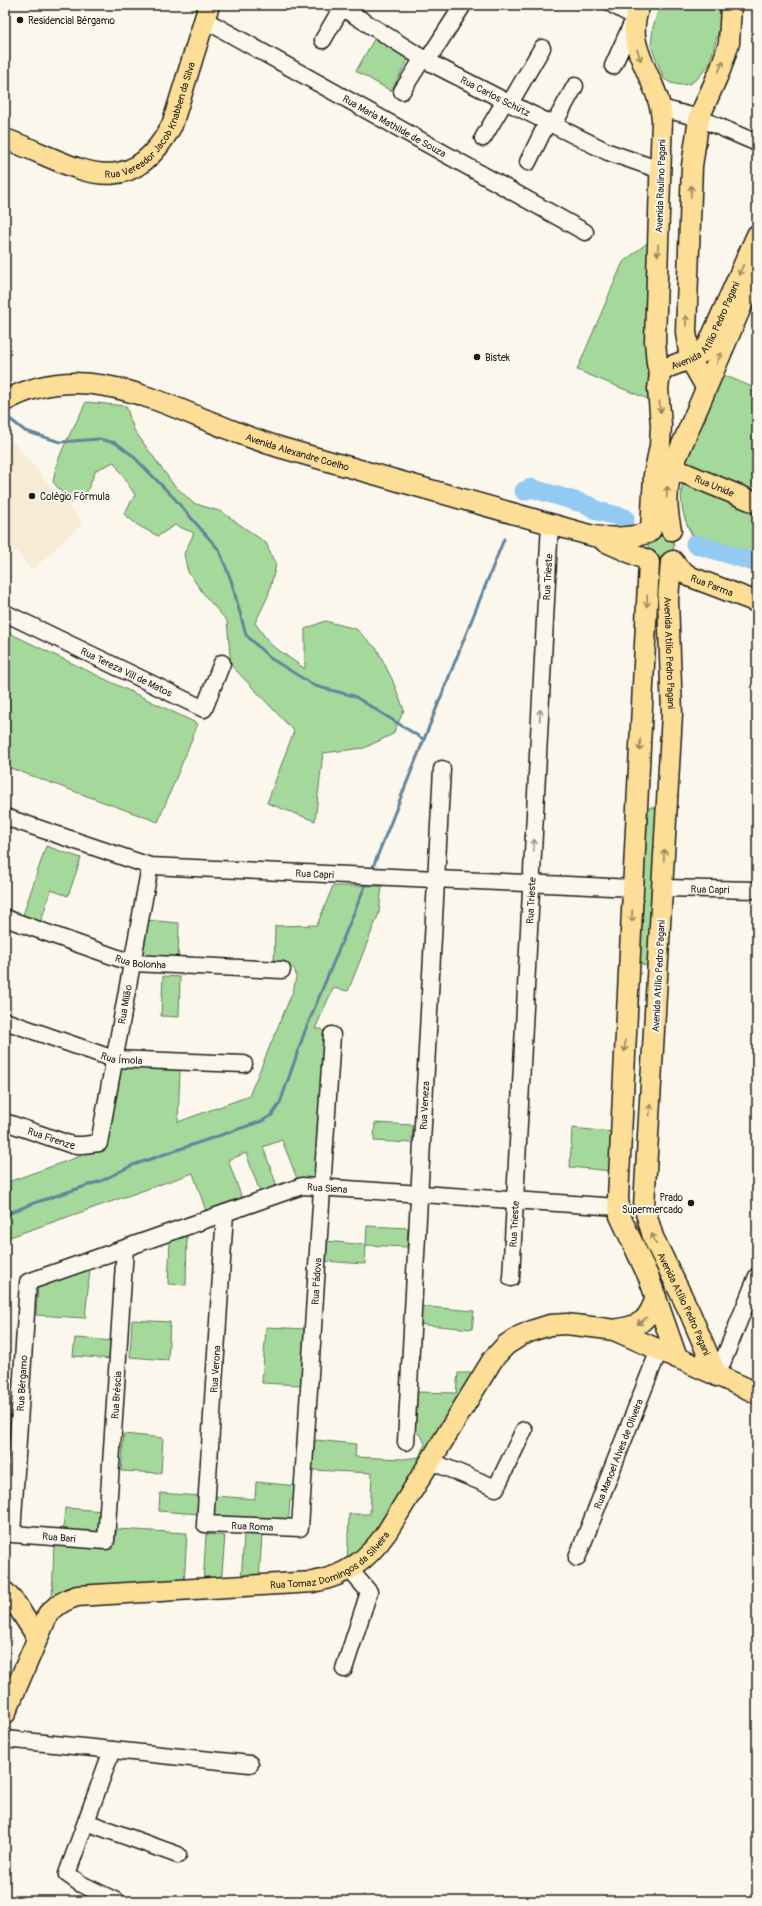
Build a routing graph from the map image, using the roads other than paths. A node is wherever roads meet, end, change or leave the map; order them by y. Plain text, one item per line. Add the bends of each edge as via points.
1 (463, 5) edge
2 (613, 5) edge
3 (731, 5) edge
4 (344, 7) edge
5 (637, 11) edge
6 (207, 12) edge
7 (323, 40) dead end
8 (542, 48) dead end
9 (425, 60) junction
10 (613, 66) dead end
11 (575, 86) dead end
12 (402, 91) dead end
13 (507, 102) junction
14 (661, 108) junction
15 (699, 118) junction
16 (551, 122) junction
17 (483, 138) dead end
18 (5, 139) edge
19 (757, 143) edge
20 (528, 162) dead end
21 (660, 170) junction
22 (585, 232) dead end
23 (757, 235) edge
24 (757, 270) edge
25 (690, 359) junction
26 (660, 374) junction
27 (706, 387) junction
28 (5, 401) edge
29 (672, 468) junction
30 (757, 503) edge
31 (550, 524) junction
32 (671, 530) junction
33 (649, 531) junction
34 (594, 536) junction
35 (648, 561) junction
36 (672, 561) junction
37 (757, 602) edge
38 (5, 613) edge
39 (222, 663) dead end
40 (642, 708) junction
41 (672, 714) junction
42 (442, 769) dead end
43 (637, 806) junction
44 (666, 811) junction
45 (5, 817) edge
46 (150, 866) junction
47 (436, 879) junction
48 (532, 884) junction
49 (633, 888) junction
50 (663, 888) junction
51 (757, 890) edge
52 (5, 918) edge
53 (132, 963) junction
54 (629, 967) junction
55 (282, 970) dead end
56 (659, 971) junction
57 (5, 1021) edge
58 (332, 1035) dead end
59 (114, 1059) junction
60 (244, 1064) dead end
61 (622, 1104) junction
62 (5, 1122) edge
63 (99, 1143) joint
64 (646, 1166) junction
65 (322, 1187) junction
66 (419, 1194) junction
67 (515, 1200) junction
68 (618, 1207) junction
69 (225, 1213) junction
70 (125, 1248) junction
71 (757, 1276) edge
72 (511, 1278) dead end
73 (28, 1282) joint
74 (656, 1296) junction
75 (614, 1330) junction
76 (668, 1354) junction
77 (717, 1376) junction
78 (757, 1393) edge
79 (524, 1430) dead end
80 (406, 1442) dead end
81 (430, 1461) junction
82 (205, 1524) joint
83 (300, 1528) joint
84 (12, 1534) joint
85 (106, 1541) joint
86 (577, 1558) dead end
87 (350, 1570) junction
88 (11, 1598) edge
89 (48, 1614) junction
90 (37, 1637) junction
91 (344, 1669) dead end
92 (5, 1714) edge
93 (5, 1739) edge
94 (112, 1750) junction
95 (250, 1764) dead end
96 (86, 1822) junction
97 (178, 1855) dead end
98 (116, 1901) edge

1 - 9 street
2 - 5 street
15 -> 3 main road via 725,56 731,30
4 - 7 street
4 - 9 street, Rua Carlos Schütz
5 - 10 street
5 -> 14 main road, Avenida Raulino Pagani via 634,34 638,55 655,89
6 - 18 main road, Rua Vereador Jacob Knabben da Silva via 172,125 164,141 143,164 113,174 98,173 69,166
6 - 22 street, Rua Maria Mathilde de Souza
8 - 13 street
9 - 12 street
9 - 13 street, Rua Carlos Schütz
11 - 16 street
13 - 16 street, Rua Carlos Schütz
13 - 17 street
14 - 15 street
14 - 21 main road, Avenida Raulino Pagani
15 - 19 street
25 -> 15 main road via 685,314 692,166
16 - 20 street
16 - 21 street, Rua Carlos Schütz via 608,152
21 -> 26 main road, Avenida Raulino Pagani via 655,341
23 -> 25 main road, Avenida Atílio Pedro Pagani via 708,345
27 -> 24 main road, Avenida Atílio Pedro Pagani
25 - 26 main road, Avenida Atílio Pedro Pagani via 666,368
25 - 27 main road
26 -> 33 main road, Avenida Atílio Pedro Pagani via 660,446 654,475
27 - 29 main road, Avenida Atílio Pedro Pagani
28 - 31 main road, Avenida Alexandre Coelho via 33,389 58,384 81,382 112,387 153,398 235,432 282,448
29 - 30 main road, Rua Unide
32 -> 29 main road, Avenida Atílio Pedro Pagani via 666,495
31 - 34 main road, Avenida Alexandre Coelho
48 -> 31 street, Rua Trieste
32 - 33 main road via 661,527
32 - 36 main road via 680,547
33 - 34 main road, Avenida Alexandre Coelho via 630,538
33 - 35 main road via 642,543
34 - 35 main road, Avenida Alexandre Coelho
35 - 36 main road via 660,565
35 -> 40 main road, Avenida Atílio Pedro Pagani
36 - 37 main road, Rua Parma via 691,577
36 - 41 main road, Avenida Atílio Pedro Pagani via 668,599
38 - 39 street, Rua Tereza Vill de Matos via 204,709
40 - 41 main road via 648,715 656,718
40 -> 43 main road, Avenida Atílio Pedro Pagani
41 - 44 main road, Avenida Atílio Pedro Pagani
42 - 47 street, Rua Veneza
43 - 44 main road via 650,801 657,802
43 - 49 main road, Avenida Atílio Pedro Pagani
50 -> 44 main road, Avenida Atílio Pedro Pagani
45 - 46 street, Rua Capri
46 - 47 street, Rua Capri
46 - 53 street, Rua Milão
47 - 48 street, Rua Capri
47 - 66 street, Rua Veneza
48 - 49 street, Rua Capri
48 - 67 street, Rua Trieste
49 -> 54 main road, Avenida Atílio Pedro Pagani
50 - 51 street, Rua Capri
50 - 56 main road, Avenida Atílio Pedro Pagani
52 - 53 street, Rua Bolonha
53 - 55 street, Rua Bolonha
53 - 59 street, Rua Milão
54 - 56 main road via 636,975 642,977 652,977
54 -> 61 main road, Avenida Atílio Pedro Pagani
64 -> 56 main road, Avenida Atílio Pedro Pagani
57 - 59 street, Rua Ímola
58 - 65 street, Rua Pádova
59 - 60 street, Rua Ímola
59 - 63 street, Rua Milão
61 - 64 main road via 625,1112 626,1162 636,1167
61 - 68 main road, Avenida Atílio Pedro Pagani
62 - 63 street, Rua Firenze via 72,1145
77 -> 64 main road, Avenida Atílio Pedro Pagani via 649,1227 644,1206
65 - 66 street, Rua Siena
65 - 69 street, Rua Siena via 302,1186
65 - 83 street, Rua Pádova
66 - 67 street, Rua Siena
66 - 80 street, Rua Veneza
67 - 68 street, Rua Siena
67 - 72 street, Rua Trieste
68 - 74 main road, Avenida Atílio Pedro Pagani via 622,1222
69 - 70 street, Rua Siena
69 - 82 street, Rua Verona
70 - 73 street, Rua Siena
70 - 85 street, Rua Bréscia
71 - 77 street
73 - 84 street, Rua Bérgamo
74 -> 75 main road, Rua Tomaz Domingos da Silveira via 649,1315 640,1324
74 - 76 main road, Avenida Atílio Pedro Pagani
75 - 76 main road, Rua Tomaz Domingos da Silveira
75 - 81 main road, Rua Tomaz Domingos da Silveira via 566,1324 550,1325 520,1336 506,1345 493,1359
76 - 77 main road, Rua Tomaz Domingos da Silveira
76 - 86 street, Rua Manoel Alves de Oliveira
77 - 78 main road, Rua Tomaz Domingos da Silveira
79 - 81 street via 496,1488
81 - 87 main road, Rua Tomaz Domingos da Silveira via 377,1546
82 - 83 street, Rua Roma
84 - 85 street, Rua Bari
87 - 89 main road, Rua Tomaz Domingos da Silveira via 328,1580 307,1583 77,1596 65,1600
87 - 91 street via 369,1592
88 - 89 main road
88 - 90 main road
89 - 90 main road, Rua Tomaz Domingos da Silveira
90 - 92 main road, Rua Tomaz Domingos da Silveira
93 - 94 street
94 - 95 street
94 - 96 street
96 - 97 street
96 - 98 street via 66,1874

